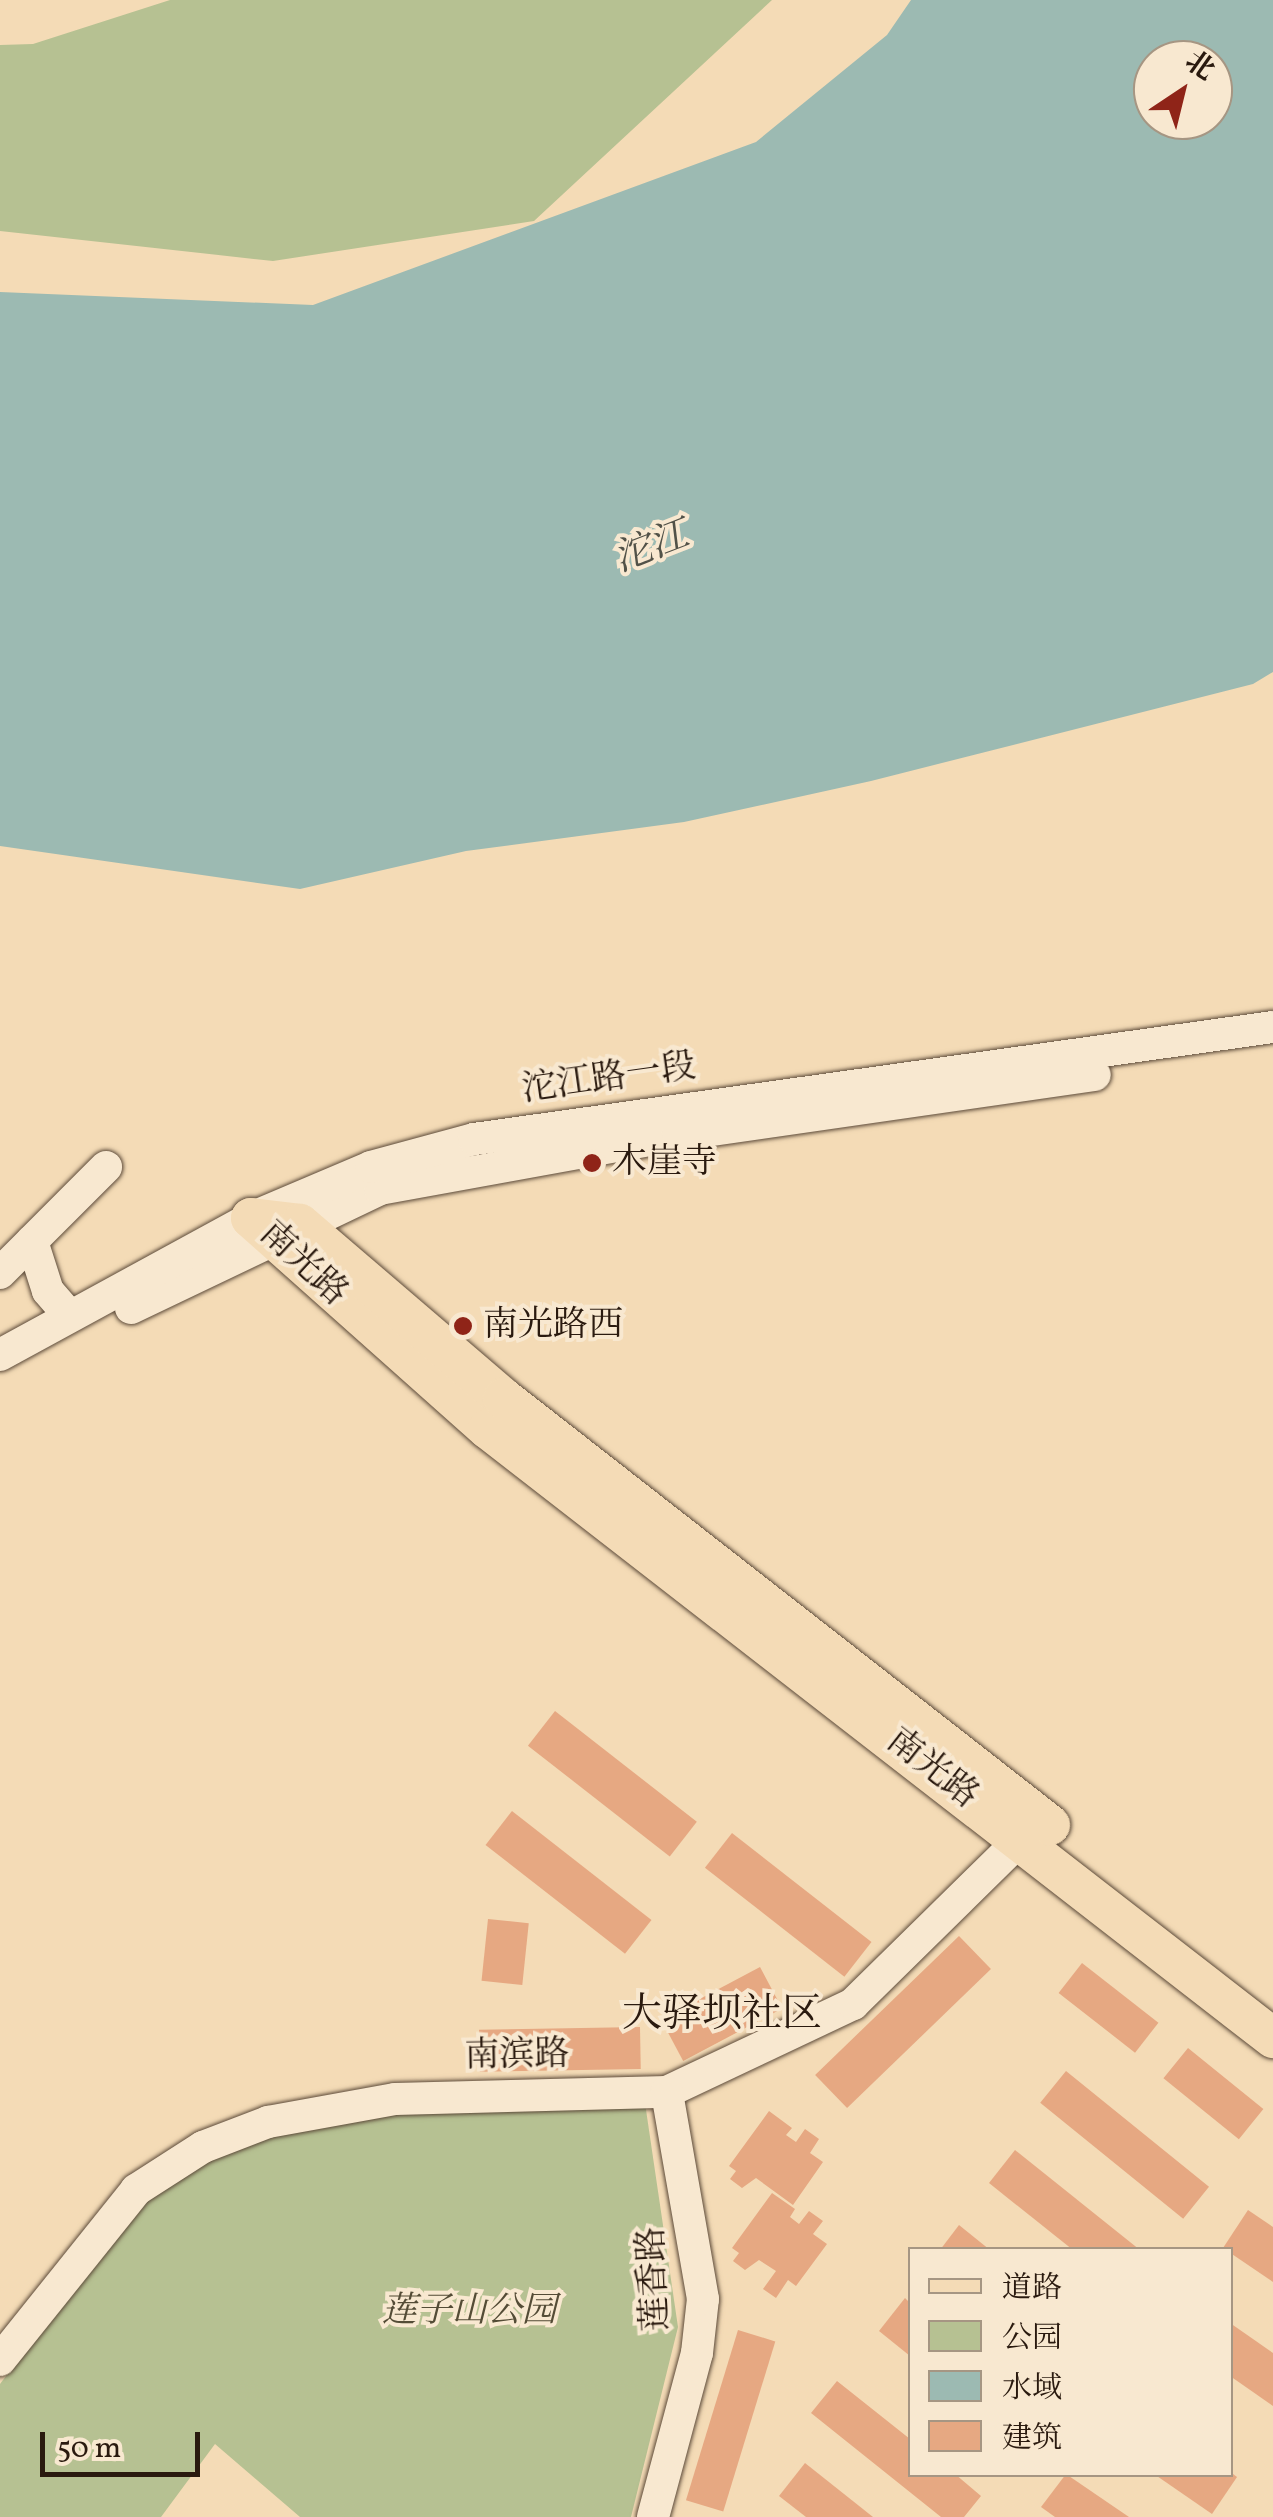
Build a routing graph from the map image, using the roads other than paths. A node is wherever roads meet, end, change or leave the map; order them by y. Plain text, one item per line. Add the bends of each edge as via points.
1 (1273, 1027) edge
2 (1273, 1050) edge
3 (106, 1167) dead end
4 (273, 1226) junction
5 (32, 1241) junction
6 (0, 1273) edge
7 (70, 1316) junction
8 (0, 1355) edge
9 (0, 1380) edge
10 (1032, 1828) junction
11 (1273, 2002) edge
12 (1273, 2038) edge
13 (667, 2092) junction
14 (0, 2360) edge
15 (653, 2517) edge

1 - 4 street, 沱江路一段 via 474,1139 371,1167
2 - 4 street, 沱江路一段 via 479,1167 380,1189
3 - 5 street
4 - 7 street, 沱江路一段
4 - 9 street, 沱江路一段
4 - 10 main road, 南光路 via 502,1398
5 - 6 street
5 - 7 street via 48,1291
7 - 8 street, 沱江路一段
10 - 11 main road, 南光路
10 - 12 main road, 南光路
10 - 13 street, 南滨路 via 853,2004
13 - 14 street, 南滨路 via 395,2099 268,2122 203,2147 136,2190
13 - 15 street, 莲香路 via 703,2299 697,2354

